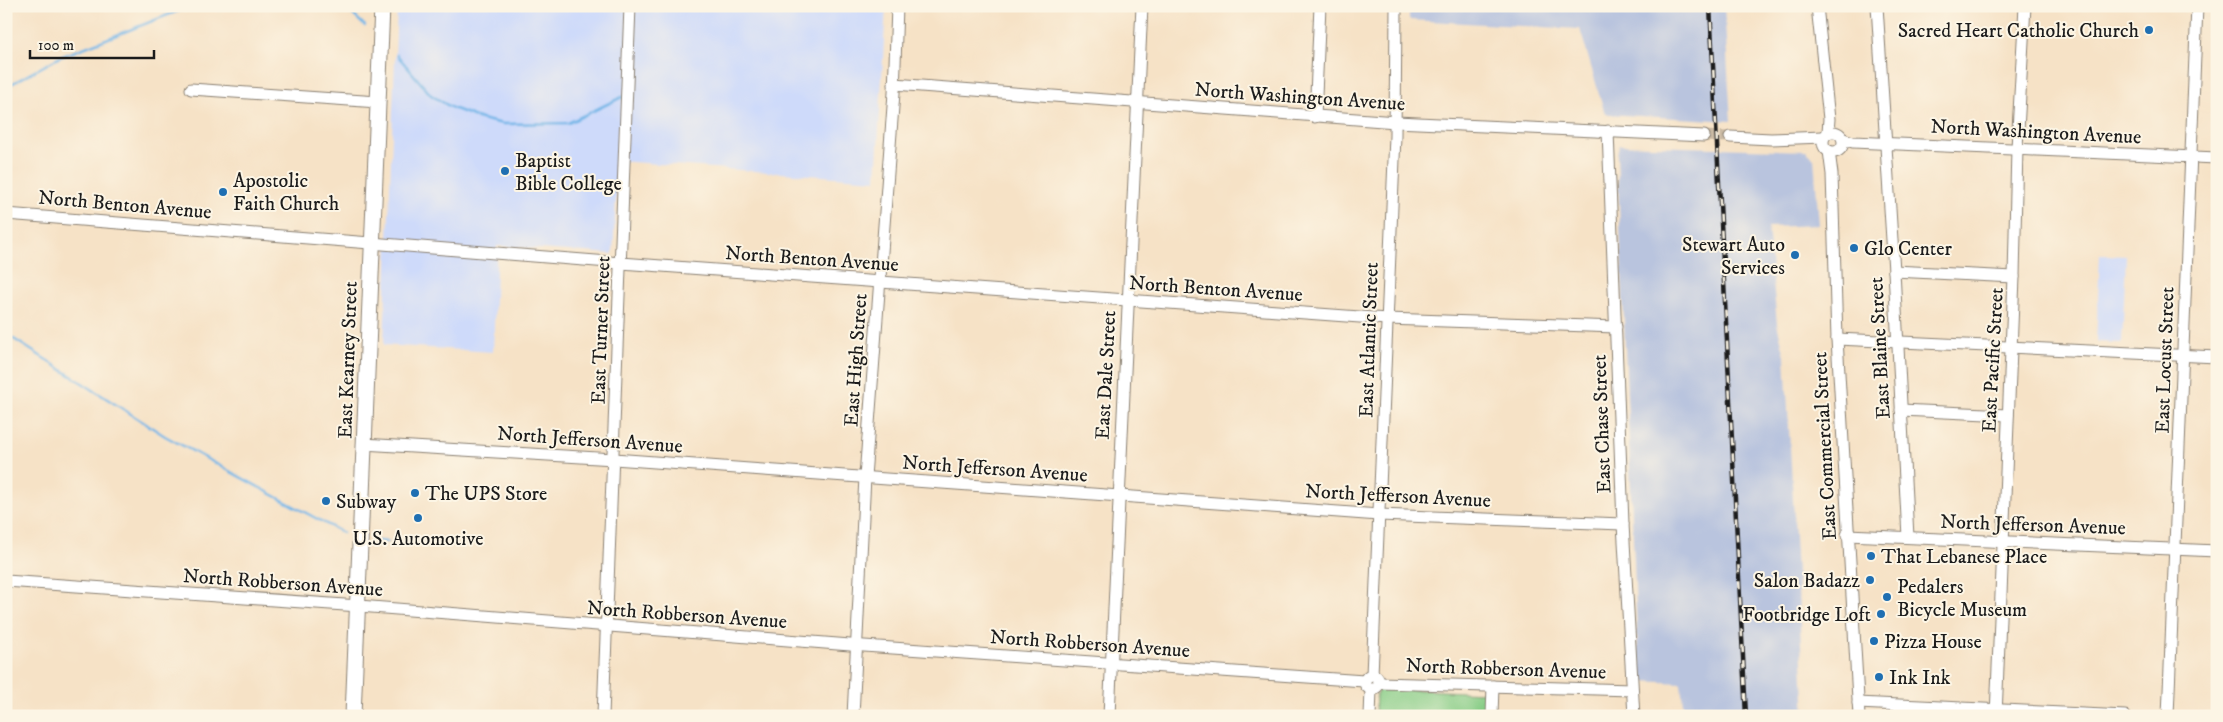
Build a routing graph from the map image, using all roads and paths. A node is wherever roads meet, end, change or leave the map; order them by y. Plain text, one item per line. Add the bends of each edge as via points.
1 (382, 6) edge
2 (630, 6) edge
3 (897, 6) edge
4 (1142, 6) edge
5 (1320, 6) edge
6 (1396, 6) edge
7 (1817, 6) edge
8 (1877, 6) edge
9 (2025, 6) edge
10 (2197, 6) edge
11 (894, 84) junction
12 (191, 89) dead end
13 (378, 102) junction
14 (1137, 104) junction
15 (1315, 116) junction
16 (1396, 122) junction
17 (1608, 131) junction
18 (1704, 136) tunnel mouth
19 (1730, 137) tunnel mouth
20 (1833, 142) junction
21 (1885, 142) junction
22 (2018, 148) junction
23 (2190, 157) junction
24 (2217, 158) edge
25 (6, 214) edge
26 (371, 243) junction
27 (621, 263) junction
28 (1894, 271) junction
29 (2014, 277) junction
30 (879, 282) junction
31 (1127, 300) junction
32 (1387, 319) junction
33 (1616, 327) junction
34 (1837, 339) junction
35 (1896, 341) junction
36 (2011, 347) junction
37 (2183, 355) junction
38 (2217, 357) edge
39 (1901, 410) junction
40 (2008, 415) junction
41 (363, 444) junction
42 (614, 459) junction
43 (865, 477) junction
44 (1118, 495) junction
45 (1379, 515) junction
46 (1623, 524) junction
47 (1847, 535) junction
48 (1908, 537) junction
49 (2004, 542) junction
50 (2175, 549) junction
51 (2217, 551) edge
52 (6, 581) edge
53 (358, 606) junction
54 (607, 627) junction
55 (856, 646) junction
56 (1111, 664) junction
57 (1371, 682) junction
58 (1493, 686) junction
59 (1632, 690) junction
60 (1858, 703) junction
61 (1996, 712) edge
62 (2102, 715) edge
63 (353, 716) edge
64 (603, 716) edge
65 (853, 716) edge
66 (1109, 716) edge
67 (1370, 716) edge
68 (1492, 716) edge
69 (1634, 716) edge
70 (1858, 716) edge
71 (2125, 716) edge
72 (2168, 716) edge

1 - 13 main road, East Kearney Street
2 - 27 street, East Turner Street
3 - 11 street, East High Street
4 - 14 street, East Dale Street
5 - 15 street
6 - 16 street, East Atlantic Street
7 - 20 street, East Commercial Street
8 - 21 street, East Blaine Street
9 - 22 street, East Pacific Street
10 - 23 street, East Locust Street
11 - 14 street, North Washington Avenue
11 - 30 street, East High Street
12 - 13 street
13 - 26 main road, East Kearney Street
14 - 15 street, North Washington Avenue
14 - 31 street, East Dale Street
15 - 16 street, North Washington Avenue
16 - 17 street, North Washington Avenue
16 - 32 street, East Atlantic Street
17 - 18 street, North Washington Avenue
17 - 33 street, East Chase Street
19 - 20 street, North Washington Avenue
20 - 21 street, North Washington Avenue
20 - 34 street, East Commercial Street
21 - 22 street, North Washington Avenue
21 - 28 street, East Blaine Street
22 - 23 street, North Washington Avenue
22 - 29 street, East Pacific Street
23 - 24 street, North Washington Avenue
23 - 37 street, East Locust Street
25 - 26 street, North Benton Avenue
26 - 27 street, North Benton Avenue
26 - 41 main road, East Kearney Street
27 - 30 street, North Benton Avenue
27 - 42 street, East Turner Street
28 - 29 street
28 - 35 street, East Blaine Street
29 - 36 street, East Pacific Street
30 - 31 street, North Benton Avenue
30 - 43 street, East High Street
31 - 32 street, North Benton Avenue
31 - 44 street, East Dale Street
32 - 33 street, North Benton Avenue
32 - 45 street, East Atlantic Street
33 - 46 street, East Chase Street
34 - 35 street
34 - 47 street, East Commercial Street
35 - 36 street
35 - 39 street, East Blaine Street
36 - 37 street
36 - 40 street, East Pacific Street
37 - 38 street
37 - 50 street, East Locust Street
39 - 40 street
39 - 48 street, East Blaine Street
40 - 49 street, East Pacific Street
41 - 42 street, North Jefferson Avenue
41 - 53 main road, East Kearney Street
42 - 43 street, North Jefferson Avenue
42 - 54 street, East Turner Street
43 - 44 street, North Jefferson Avenue
43 - 55 street, East High Street
44 - 45 street, North Jefferson Avenue
44 - 56 street, East Dale Street
45 - 46 street, North Jefferson Avenue
45 - 57 street, East Atlantic Street
46 - 59 street, East Chase Street
47 - 48 street, North Jefferson Avenue
47 - 60 street, East Commercial Street
48 - 49 street, North Jefferson Avenue
49 - 50 street, North Jefferson Avenue
49 - 61 street, East Pacific Street
50 - 51 street, North Jefferson Avenue
50 - 72 street, East Locust Street
52 - 53 street, North Robberson Avenue
53 - 54 street, North Robberson Avenue
53 - 63 main road, East Kearney Street
54 - 55 street, North Robberson Avenue
54 - 64 street, East Turner Street
55 - 56 street, North Robberson Avenue
55 - 65 street, East High Street
56 - 57 street, North Robberson Avenue
56 - 66 street, East Dale Street
57 - 58 street, North Robberson Avenue
57 - 67 street, East Atlantic Street
58 - 59 street, North Robberson Avenue
58 - 68 street
59 - 69 street, East Chase Street
60 - 61 street
60 - 70 street, East Commercial Street
61 - 62 street
62 - 71 street

